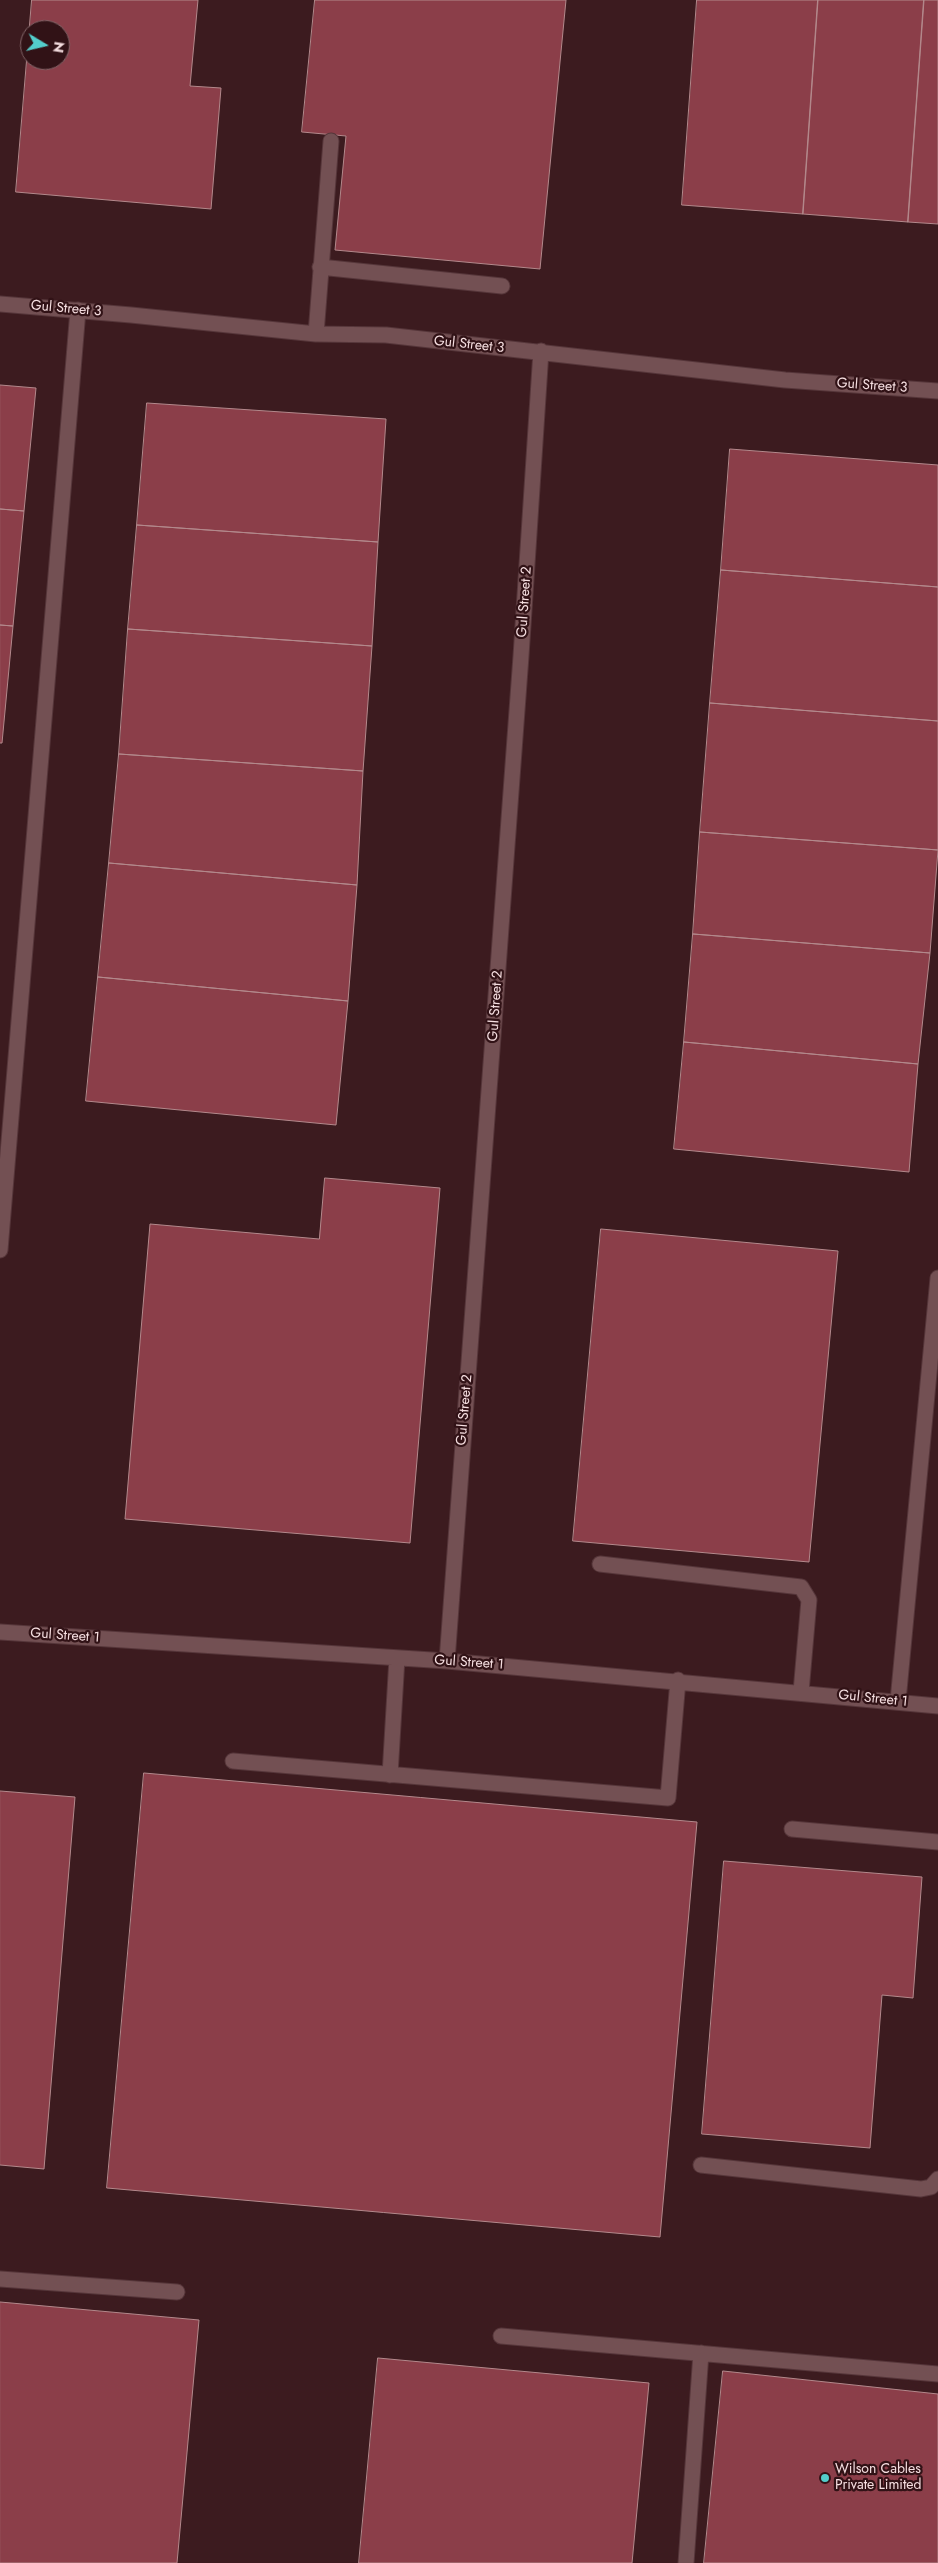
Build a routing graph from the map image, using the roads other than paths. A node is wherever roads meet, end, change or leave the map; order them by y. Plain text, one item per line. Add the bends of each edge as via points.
1 (331, 141) dead end
2 (320, 268) junction
3 (502, 286) dead end
4 (0, 304) edge
5 (78, 310) junction
6 (316, 334) junction
7 (541, 351) junction
8 (938, 391) edge
9 (0, 1250) edge
10 (938, 1278) edge
11 (600, 1564) dead end
12 (0, 1632) edge
13 (397, 1658) junction
14 (447, 1661) junction
15 (678, 1680) junction
16 (801, 1692) junction
17 (898, 1701) junction
18 (938, 1706) edge
19 (233, 1761) dead end
20 (390, 1774) junction
21 (792, 1829) dead end
22 (938, 1842) edge
23 (701, 2165) dead end
24 (938, 2179) edge
25 (0, 2279) edge
26 (177, 2292) dead end
27 (500, 2336) dead end
28 (702, 2353) junction
29 (938, 2374) edge
30 (686, 2563) edge

1 - 2 street
2 - 3 street
2 - 6 street
4 - 5 street, Gul Street 3
5 - 6 street, Gul Street 3
5 - 9 street
6 - 7 street, Gul Street 3 via 386,335
7 - 8 street, Gul Street 3 via 785,380
7 - 14 street, Gul Street 2
10 - 17 street
11 - 16 street via 801,1587 810,1600
12 - 13 street, Gul Street 1
13 - 14 street, Gul Street 1
13 - 20 street
14 - 15 street, Gul Street 1
15 - 16 street, Gul Street 1
15 - 20 street via 668,1798
16 - 17 street, Gul Street 1
17 - 18 street, Gul Street 1
19 - 20 street
21 - 22 street
23 - 24 street via 921,2189 931,2187
25 - 26 street
27 - 28 street
28 - 29 street
28 - 30 street

